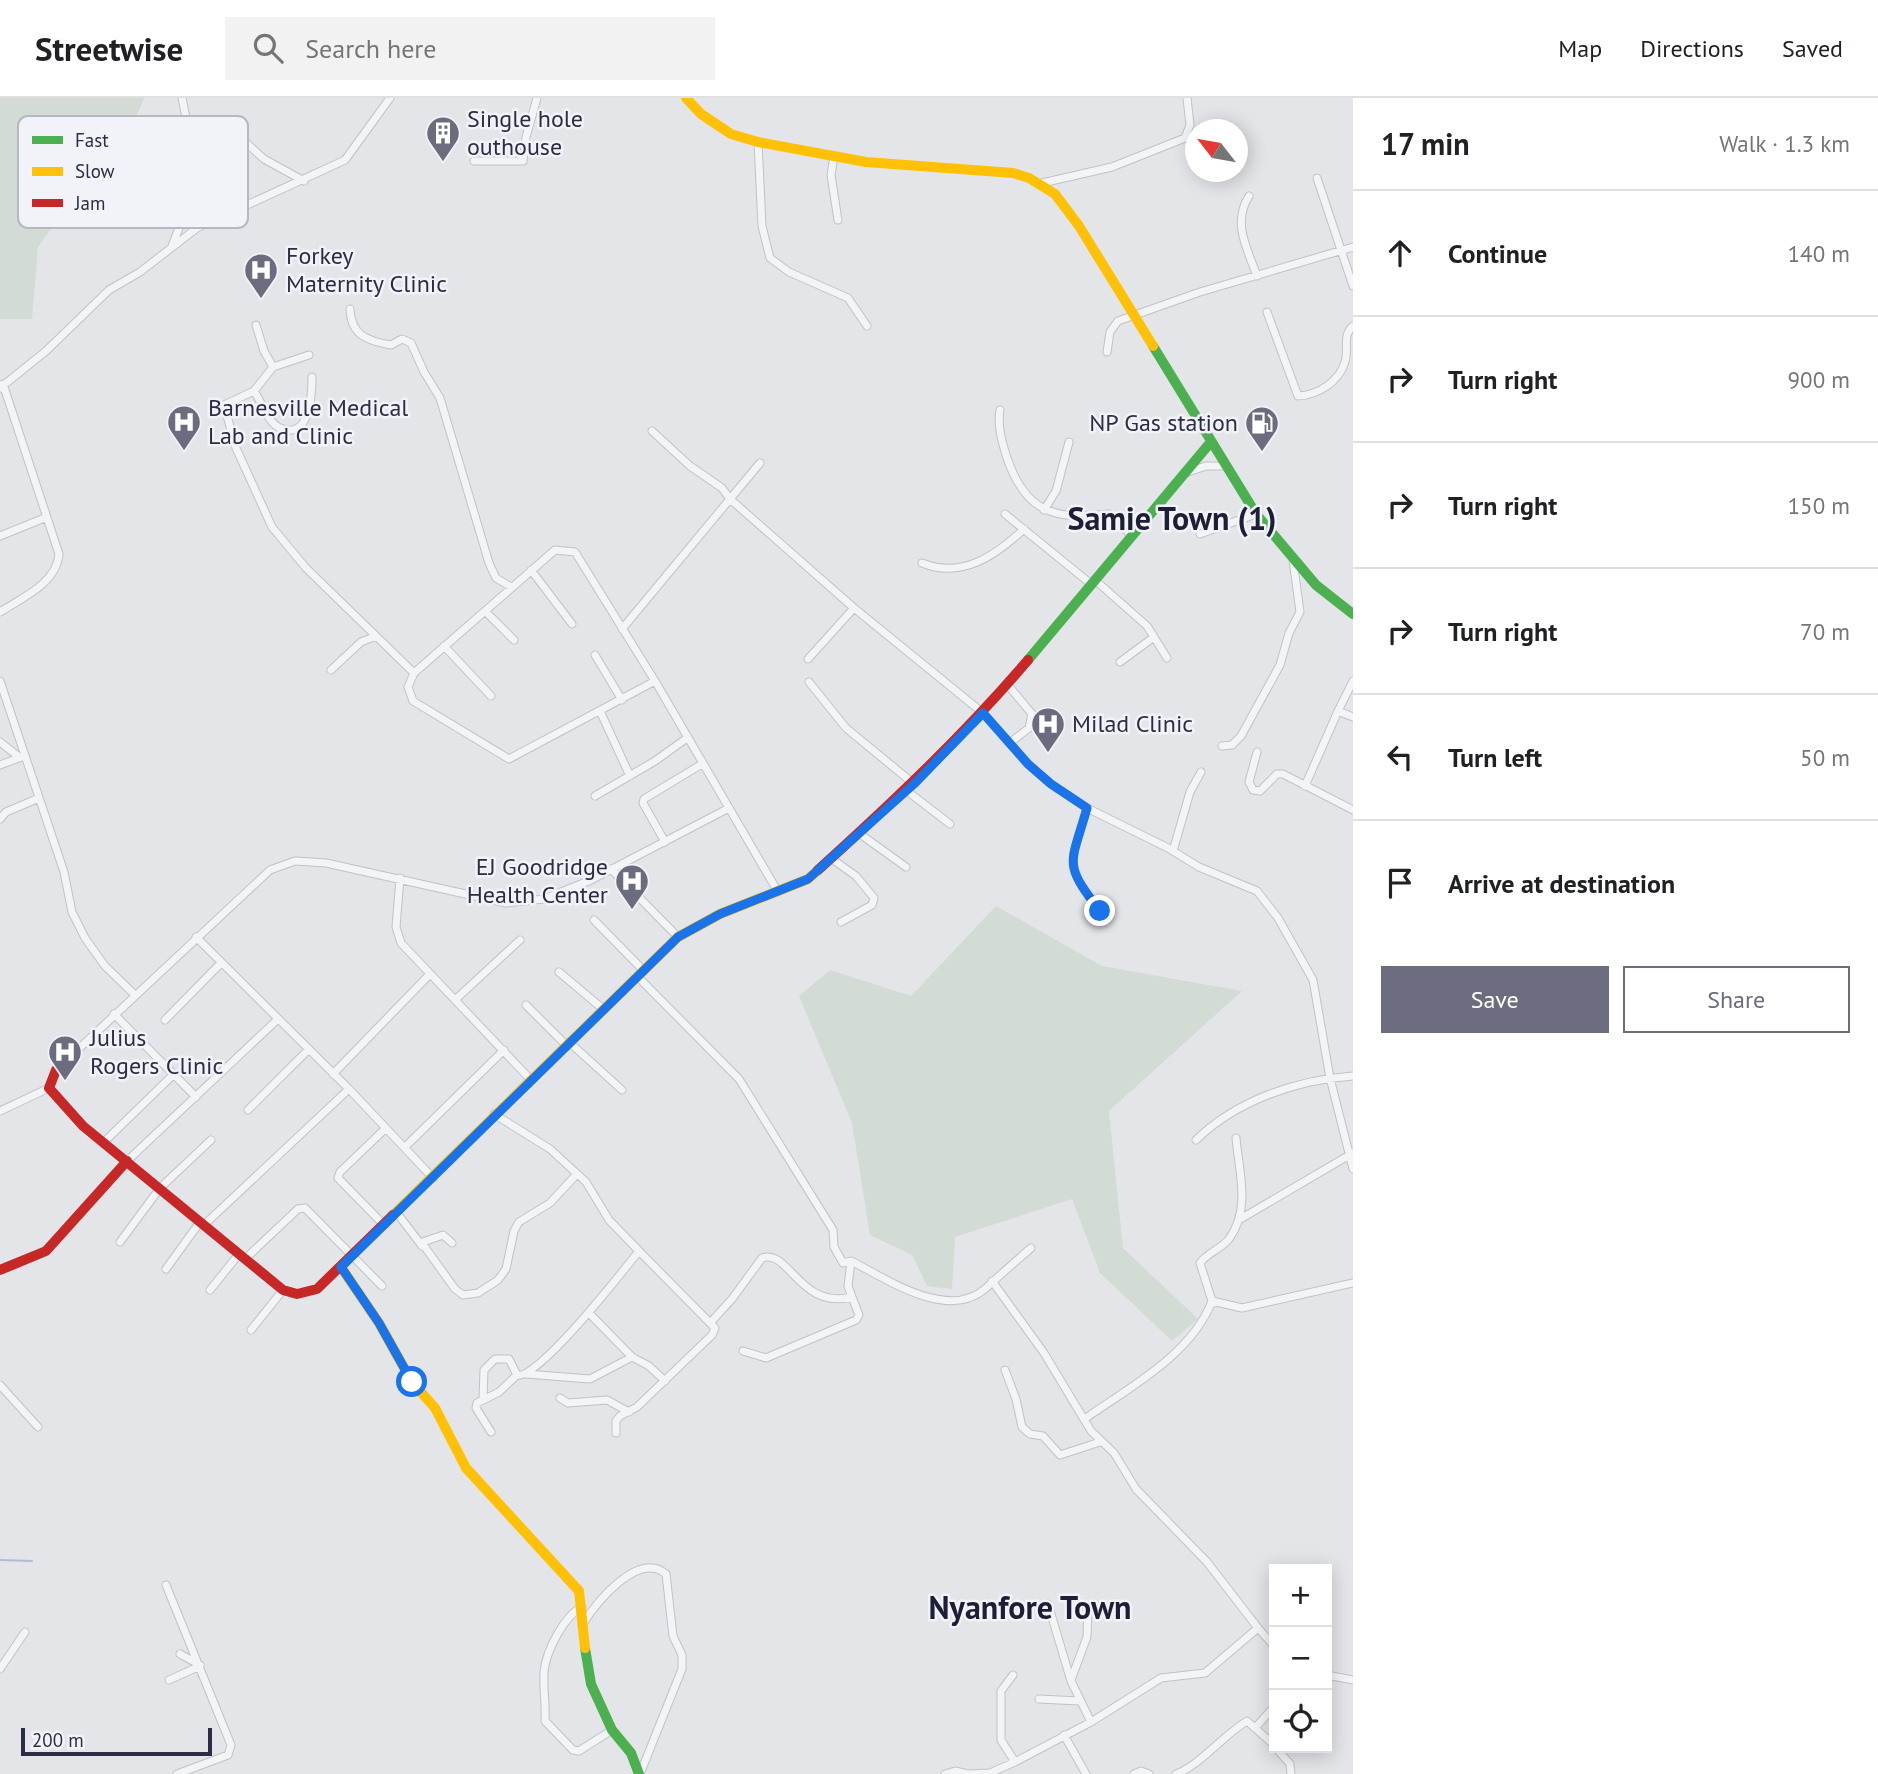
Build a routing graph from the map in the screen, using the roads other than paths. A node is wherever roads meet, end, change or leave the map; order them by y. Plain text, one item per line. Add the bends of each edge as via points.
1 (182, 98) edge
2 (390, 98) edge
3 (537, 98) edge
4 (686, 98) edge
5 (1187, 98) edge
6 (186, 116) edge
7 (758, 142) junction
8 (248, 144) edge
9 (834, 156) junction
10 (474, 161) dead end
11 (1317, 178) dead end
12 (304, 181) junction
13 (1042, 183) junction
14 (1249, 196) dead end
15 (248, 206) edge
16 (838, 220) dead end
17 (178, 228) edge
18 (197, 228) edge
19 (171, 246) junction
20 (1353, 247) edge
21 (1341, 250) junction
22 (1257, 276) junction
23 (1353, 286) edge
24 (350, 309) dead end
25 (1267, 312) dead end
26 (1133, 315) junction
27 (256, 325) dead end
28 (867, 326) dead end
29 (1353, 326) edge
30 (1107, 352) dead end
31 (309, 355) dead end
32 (273, 367) junction
33 (312, 377) dead end
34 (1, 386) edge
35 (254, 391) junction
36 (1000, 410) dead end
37 (652, 431) dead end
38 (1069, 442) dead end
39 (1210, 443) junction
40 (760, 463) dead end
41 (1225, 466) junction
42 (1184, 474) junction
43 (730, 499) junction
44 (1044, 510) junction
45 (1005, 514) dead end
46 (1256, 514) junction
47 (47, 517) junction
48 (1024, 529) junction
49 (1200, 534) dead end
50 (0, 536) edge
51 (1131, 536) junction
52 (1293, 559) junction
53 (922, 563) dead end
54 (531, 570) junction
55 (1093, 582) junction
56 (512, 587) junction
57 (854, 608) junction
58 (485, 611) junction
59 (0, 612) edge
60 (1353, 614) edge
61 (572, 624) dead end
62 (622, 629) junction
63 (376, 636) junction
64 (1154, 637) junction
65 (514, 640) dead end
66 (444, 646) junction
67 (595, 655) dead end
68 (1167, 658) dead end
69 (808, 659) dead end
70 (1120, 662) dead end
71 (331, 670) dead end
72 (414, 673) junction
73 (0, 681) edge
74 (655, 681) junction
75 (1353, 681) edge
76 (809, 682) dead end
77 (1007, 684) junction
78 (491, 696) dead end
79 (622, 700) junction
80 (1338, 711) junction
81 (600, 712) junction
82 (983, 713) junction
83 (1353, 717) edge
84 (687, 738) junction
85 (0, 742) edge
86 (1011, 742) junction
87 (1222, 746) dead end
88 (1257, 752) dead end
89 (22, 756) junction
90 (702, 764) junction
91 (0, 765) edge
92 (1201, 772) dead end
93 (630, 776) junction
94 (1305, 786) junction
95 (910, 787) junction
96 (595, 796) dead end
97 (39, 798) junction
98 (729, 808) junction
99 (1087, 808) junction
100 (1353, 810) edge
101 (0, 819) edge
102 (950, 824) dead end
103 (860, 834) junction
104 (665, 842) junction
105 (1173, 850) junction
106 (832, 859) junction
107 (906, 867) dead end
108 (611, 869) junction
109 (400, 878) junction
110 (778, 892) junction
111 (1100, 911) dead end
112 (594, 920) dead end
113 (841, 922) dead end
114 (196, 937) junction
115 (678, 937) junction
116 (520, 940) dead end
117 (221, 963) junction
118 (559, 972) dead end
119 (430, 974) junction
120 (641, 974) junction
121 (135, 995) junction
122 (456, 999) junction
123 (526, 1005) dead end
124 (603, 1009) junction
125 (114, 1014) junction
126 (278, 1018) junction
127 (165, 1020) dead end
128 (567, 1043) junction
129 (309, 1049) junction
130 (505, 1050) junction
131 (56, 1070) joint
132 (174, 1074) junction
133 (333, 1074) junction
134 (1353, 1076) edge
135 (1330, 1078) junction
136 (530, 1079) junction
137 (49, 1088) junction
138 (349, 1088) junction
139 (622, 1090) dead end
140 (196, 1097) junction
141 (248, 1110) dead end
142 (0, 1111) edge
143 (494, 1114) junction
144 (386, 1128) junction
145 (1236, 1138) dead end
146 (211, 1140) dead end
147 (1196, 1140) dead end
148 (104, 1142) junction
149 (405, 1147) junction
150 (1351, 1153) edge
151 (127, 1161) junction
152 (1353, 1169) edge
153 (576, 1175) junction
154 (433, 1178) junction
155 (160, 1188) junction
156 (397, 1213) junction
157 (1242, 1218) junction
158 (202, 1224) junction
159 (384, 1225) junction
160 (120, 1242) dead end
161 (452, 1243) dead end
162 (422, 1246) junction
163 (1031, 1248) dead end
164 (639, 1251) junction
165 (354, 1256) junction
166 (242, 1257) junction
167 (851, 1261) junction
168 (341, 1267) junction
169 (166, 1269) dead end
170 (0, 1270) edge
171 (992, 1281) junction
172 (1353, 1283) edge
173 (382, 1286) dead end
174 (210, 1290) dead end
175 (283, 1290) junction
176 (852, 1297) junction
177 (1212, 1301) junction
178 (589, 1313) junction
179 (710, 1322) junction
180 (251, 1329) dead end
181 (743, 1351) dead end
182 (632, 1357) junction
183 (1005, 1370) dead end
184 (526, 1374) junction
185 (517, 1375) junction
186 (665, 1381) junction
187 (0, 1385) edge
188 (483, 1398) junction
189 (560, 1398) dead end
190 (629, 1412) junction
191 (1086, 1418) junction
192 (38, 1427) dead end
193 (492, 1432) dead end
194 (616, 1433) dead end
195 (1100, 1442) junction
196 (166, 1586) dead end
197 (1048, 1604) dead end
198 (1095, 1604) dead end
199 (582, 1607) junction
200 (581, 1627) junction
201 (1258, 1628) junction
202 (25, 1632) dead end
203 (1269, 1640) edge
204 (180, 1654) dead end
205 (200, 1666) junction
206 (0, 1670) edge
207 (1013, 1675) dead end
208 (1332, 1676) edge
209 (169, 1680) dead end
210 (1353, 1680) edge
211 (1071, 1681) junction
212 (1039, 1699) dead end
213 (1079, 1701) junction
214 (1269, 1713) edge
215 (1091, 1722) junction
216 (1255, 1728) junction
217 (611, 1730) junction
218 (1064, 1735) junction
219 (1269, 1741) edge
220 (1281, 1753) edge
221 (1015, 1762) junction
222 (177, 1774) edge
223 (639, 1774) edge
224 (945, 1774) edge
225 (968, 1774) edge
226 (1086, 1774) edge
227 (1134, 1774) edge
228 (1149, 1774) edge
229 (1176, 1774) edge
230 (1291, 1774) edge

1 - 6 street
2 - 12 street via 345,160
3 - 10 street via 523,161
4 - 7 street via 731,134
5 - 13 street via 1191,125 1185,138 1112,166
7 - 9 street
7 - 28 street via 762,226 770,258 789,272 848,298
8 - 12 street
9 - 13 street via 1013,173
9 - 16 street via 832,186
11 - 21 street
12 - 15 street
13 - 26 street via 1079,226
14 - 22 street via 1241,209 1240,229
17 - 19 street
18 - 19 street
19 - 34 street via 109,290 46,351
20 - 21 street
21 - 22 street
21 - 23 street
22 - 26 street
24 - 56 street via 350,324 361,337 391,345 402,339 411,343 440,398 489,563 496,578
25 - 29 street via 1298,396 1335,381 1345,362 1347,334
26 - 30 street via 1118,321 1110,331
26 - 39 street
27 - 32 street
31 - 32 street
32 - 35 street
33 - 35 street via 309,411 302,425 292,429 280,428 272,421
34 - 47 street
35 - 63 street via 224,408 266,517 306,568
36 - 44 street via 1001,441 1015,482 1027,499
37 - 43 street
38 - 44 street via 1056,491
39 - 41 street
39 - 42 street
40 - 43 street
41 - 42 street via 1206,466
41 - 46 street
42 - 51 street
43 - 57 street
43 - 62 street
44 - 51 street via 1088,517 1109,514
45 - 48 street
46 - 49 street
46 - 52 street
47 - 50 street
47 - 59 street via 59,554 55,570 41,586
48 - 53 street via 989,559 958,570
48 - 55 street
51 - 55 street
52 - 60 street
52 - 87 street via 1300,612 1280,666 1241,736
54 - 56 street
54 - 61 street
54 - 62 street via 555,550 575,552
55 - 64 street
55 - 77 street
56 - 58 street
57 - 69 street
57 - 82 street
58 - 65 street
58 - 66 street
62 - 74 street
63 - 71 street via 349,651
63 - 72 street
64 - 68 street
64 - 70 street
66 - 72 street
66 - 78 street
67 - 79 street
72 - 81 street via 408,687 413,701 509,759
73 - 89 street
74 - 79 street
74 - 84 street
75 - 80 street
76 - 95 street via 846,728
77 - 82 street
77 - 86 street via 1032,714 1029,728
79 - 81 street
80 - 83 street
80 - 94 street
81 - 93 street
82 - 86 street
82 - 95 street
84 - 90 street
84 - 93 street
85 - 89 street
86 - 99 street via 1051,784
88 - 94 street via 1249,782 1253,790 1261,791 1277,774
89 - 91 street
89 - 97 street
90 - 98 street
90 - 104 street via 644,799
92 - 105 street via 1190,792
93 - 96 street
94 - 100 street
95 - 102 street
95 - 103 street
97 - 101 street
97 - 121 street via 72,912 105,966
98 - 104 street
98 - 110 street
99 - 105 street
99 - 111 street via 1072,869
103 - 106 street
103 - 107 street
104 - 108 street
105 - 135 street via 1199,867 1257,891 1278,918 1313,980
106 - 110 street via 808,879
106 - 113 street via 856,876 874,898 872,905
108 - 109 street via 544,899 506,902
108 - 115 street
109 - 114 street via 295,861 270,870
109 - 119 street via 398,935
110 - 115 street via 720,914
112 - 120 street
114 - 117 street
114 - 121 street
115 - 120 street
116 - 122 street
117 - 126 street
117 - 127 street
118 - 124 street
119 - 122 street
119 - 133 street
120 - 124 street
120 - 167 street via 739,1079 832,1230 837,1255 843,1263
121 - 125 street
122 - 130 street
123 - 128 street
124 - 128 street
125 - 131 street
125 - 132 street
126 - 129 street
126 - 140 street
128 - 136 street
128 - 139 street
129 - 133 street
129 - 141 street
130 - 136 street
130 - 149 street
131 - 137 street
132 - 140 street
132 - 148 street
133 - 138 street
134 - 135 street
135 - 147 street via 1250,1101
135 - 150 street
136 - 143 street
137 - 142 street
137 - 148 street
138 - 144 street
138 - 158 street
140 - 151 street
143 - 153 street via 550,1149
143 - 154 street
144 - 149 street
144 - 159 street via 338,1178
145 - 157 street
146 - 155 street
148 - 151 street
149 - 154 street
150 - 152 street
150 - 157 street
151 - 155 street
151 - 170 street via 46,1251
153 - 162 street via 550,1203 519,1222 506,1269 478,1293 463,1296
153 - 164 street
154 - 156 street
155 - 158 street
155 - 160 street
156 - 159 street
156 - 162 street
157 - 177 street via 1217,1252 1200,1263
158 - 166 street
158 - 169 street
159 - 165 street
161 - 162 street via 443,1235
163 - 171 street
164 - 178 street
164 - 179 street
165 - 166 street via 301,1208
165 - 168 street
165 - 173 street
166 - 174 street
166 - 175 street
167 - 171 street via 915,1292 946,1300 971,1296
167 - 176 street via 848,1286
168 - 175 street via 307,1294
168 - 199 street via 412,1382 435,1408 466,1468 562,1569 579,1591
171 - 191 street
172 - 177 street via 1242,1308
175 - 180 street
176 - 179 street via 820,1298 778,1258 767,1256
176 - 181 street via 859,1315 856,1320 766,1358
177 - 191 street via 1191,1337
178 - 182 street
178 - 184 street
179 - 186 street via 715,1328 712,1335
182 - 184 street via 590,1379
182 - 186 street
183 - 195 street via 1022,1427 1030,1434 1043,1436 1060,1455
184 - 185 street
185 - 188 street via 499,1392
185 - 188 street via 509,1359 495,1359 484,1370
186 - 190 street
187 - 192 street
188 - 193 street via 476,1408
189 - 190 street via 568,1403 607,1400
190 - 194 street via 616,1421
191 - 195 street
195 - 201 street via 1114,1453 1136,1489 1207,1562
196 - 205 street
197 - 211 street
198 - 211 street via 1088,1608 1087,1637
199 - 200 street
199 - 217 street via 572,1612 546,1664 545,1721 579,1751
200 - 217 street via 591,1684
200 - 223 street via 609,1588 648,1567 666,1574 682,1669
201 - 203 street
201 - 215 street via 1205,1673 1161,1678
202 - 206 street
204 - 205 street
205 - 209 street
205 - 222 street via 231,1752
207 - 221 street via 1001,1691 1001,1740
208 - 210 street
211 - 213 street
212 - 213 street
213 - 215 street
214 - 216 street
215 - 218 street
216 - 219 street
216 - 229 street via 1247,1721 1228,1732
217 - 223 street via 631,1753
218 - 221 street
218 - 226 street
220 - 230 street
221 - 225 street via 990,1773
224 - 225 street
227 - 228 street

